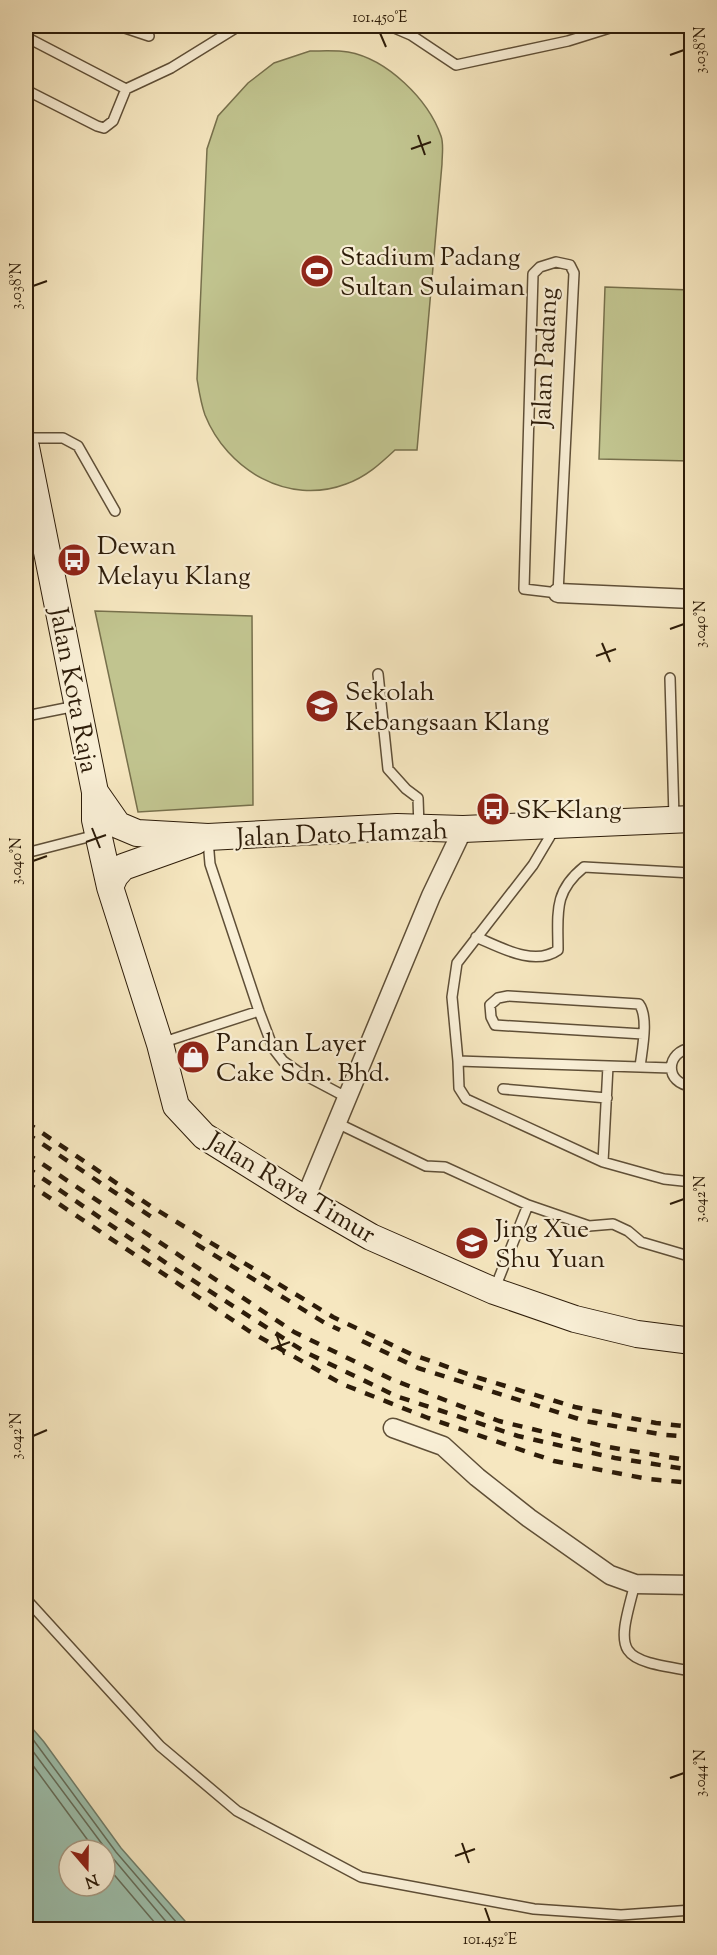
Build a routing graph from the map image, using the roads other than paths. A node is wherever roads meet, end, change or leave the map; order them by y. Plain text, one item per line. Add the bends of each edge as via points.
1 (119, 26) edge
2 (239, 26) edge
3 (390, 26) edge
4 (615, 26) edge
5 (149, 36) dead end
6 (26, 37) edge
7 (126, 89) junction
8 (26, 90) edge
9 (26, 438) edge
10 (26, 447) edge
11 (115, 511) dead end
12 (558, 592) junction
13 (692, 599) edge
14 (378, 674) dead end
15 (670, 678) dead end
16 (78, 705) junction
17 (26, 716) edge
18 (95, 792) junction
19 (683, 819) edge
20 (556, 826) junction
21 (419, 827) junction
22 (463, 829) junction
23 (98, 835) junction
24 (208, 837) junction
25 (26, 853) edge
26 (692, 873) edge
27 (110, 887) junction
28 (476, 937) junction
29 (259, 1011) junction
30 (643, 1034) junction
31 (160, 1044) junction
32 (692, 1048) edge
33 (458, 1061) junction
34 (608, 1066) junction
35 (640, 1067) junction
36 (671, 1068) junction
37 (692, 1086) edge
38 (502, 1089) dead end
39 (348, 1098) junction
40 (607, 1098) junction
41 (337, 1123) junction
42 (603, 1162) junction
43 (692, 1182) edge
44 (305, 1199) junction
45 (528, 1205) junction
46 (692, 1257) edge
47 (494, 1291) junction
48 (686, 1343) edge
49 (393, 1428) dead end
50 (635, 1584) junction
51 (692, 1585) edge
52 (26, 1599) edge
53 (692, 1671) edge
54 (692, 1910) edge

1 - 5 lane
2 - 7 lane via 171,68
3 - 4 lane via 456,65 568,41
6 - 7 lane
7 - 8 lane via 113,121 104,128
9 - 11 lane via 63,438 78,446
10 - 16 main road, Jalan Kota Raja
12 - 12 lane, Jalan Padang via 524,589 533,274 556,262 566,263 574,273
12 - 13 street, Jalan Padang
14 - 21 lane via 388,768 418,798
15 - 19 lane
16 - 17 lane
16 - 18 main road, Jalan Kota Raja
18 - 23 main road, Jalan Raya Timur
18 - 24 main road via 118,825 137,833
19 - 20 main road, Jalan Dato Hamzah
20 - 22 main road, Jalan Dato Hamzah
20 - 28 lane via 533,865
21 - 22 main road, Jalan Dato Hamzah
21 - 24 main road, Jalan Dato Hamzah
22 - 39 street via 431,896
23 - 25 lane
23 - 27 main road, Jalan Raya Timur
24 - 27 main road via 123,867
24 - 29 lane via 210,864
26 - 28 lane via 584,867 562,891 558,951 548,958 524,956
27 - 31 main road, Jalan Raya Timur
28 - 33 lane via 456,963 452,997
29 - 31 lane
29 - 39 lane via 283,1061
30 - 30 lane via 495,1025 490,1005 508,996 639,1004 644,1011
30 - 35 lane
31 - 44 main road, Jalan Raya Timur via 176,1106 204,1137
32 - 36 lane via 679,1052
33 - 34 lane
33 - 42 lane via 459,1088 466,1099
34 - 35 lane
34 - 40 lane
35 - 36 lane
36 - 37 lane via 676,1080
38 - 40 lane
39 - 41 street
40 - 42 lane
41 - 44 street
41 - 45 lane via 426,1166 445,1167
42 - 43 lane via 664,1179
44 - 47 main road, Jalan Raya Timur via 371,1237
45 - 46 lane via 589,1226 613,1224 641,1242
45 - 47 lane
47 - 48 main road, Jalan Raya Timur via 575,1320
49 - 50 street via 443,1446 547,1531 610,1575
50 - 51 street
50 - 53 lane via 624,1623 624,1647 636,1659
52 - 54 lane via 160,1746 237,1811 361,1877 534,1909 621,1915

